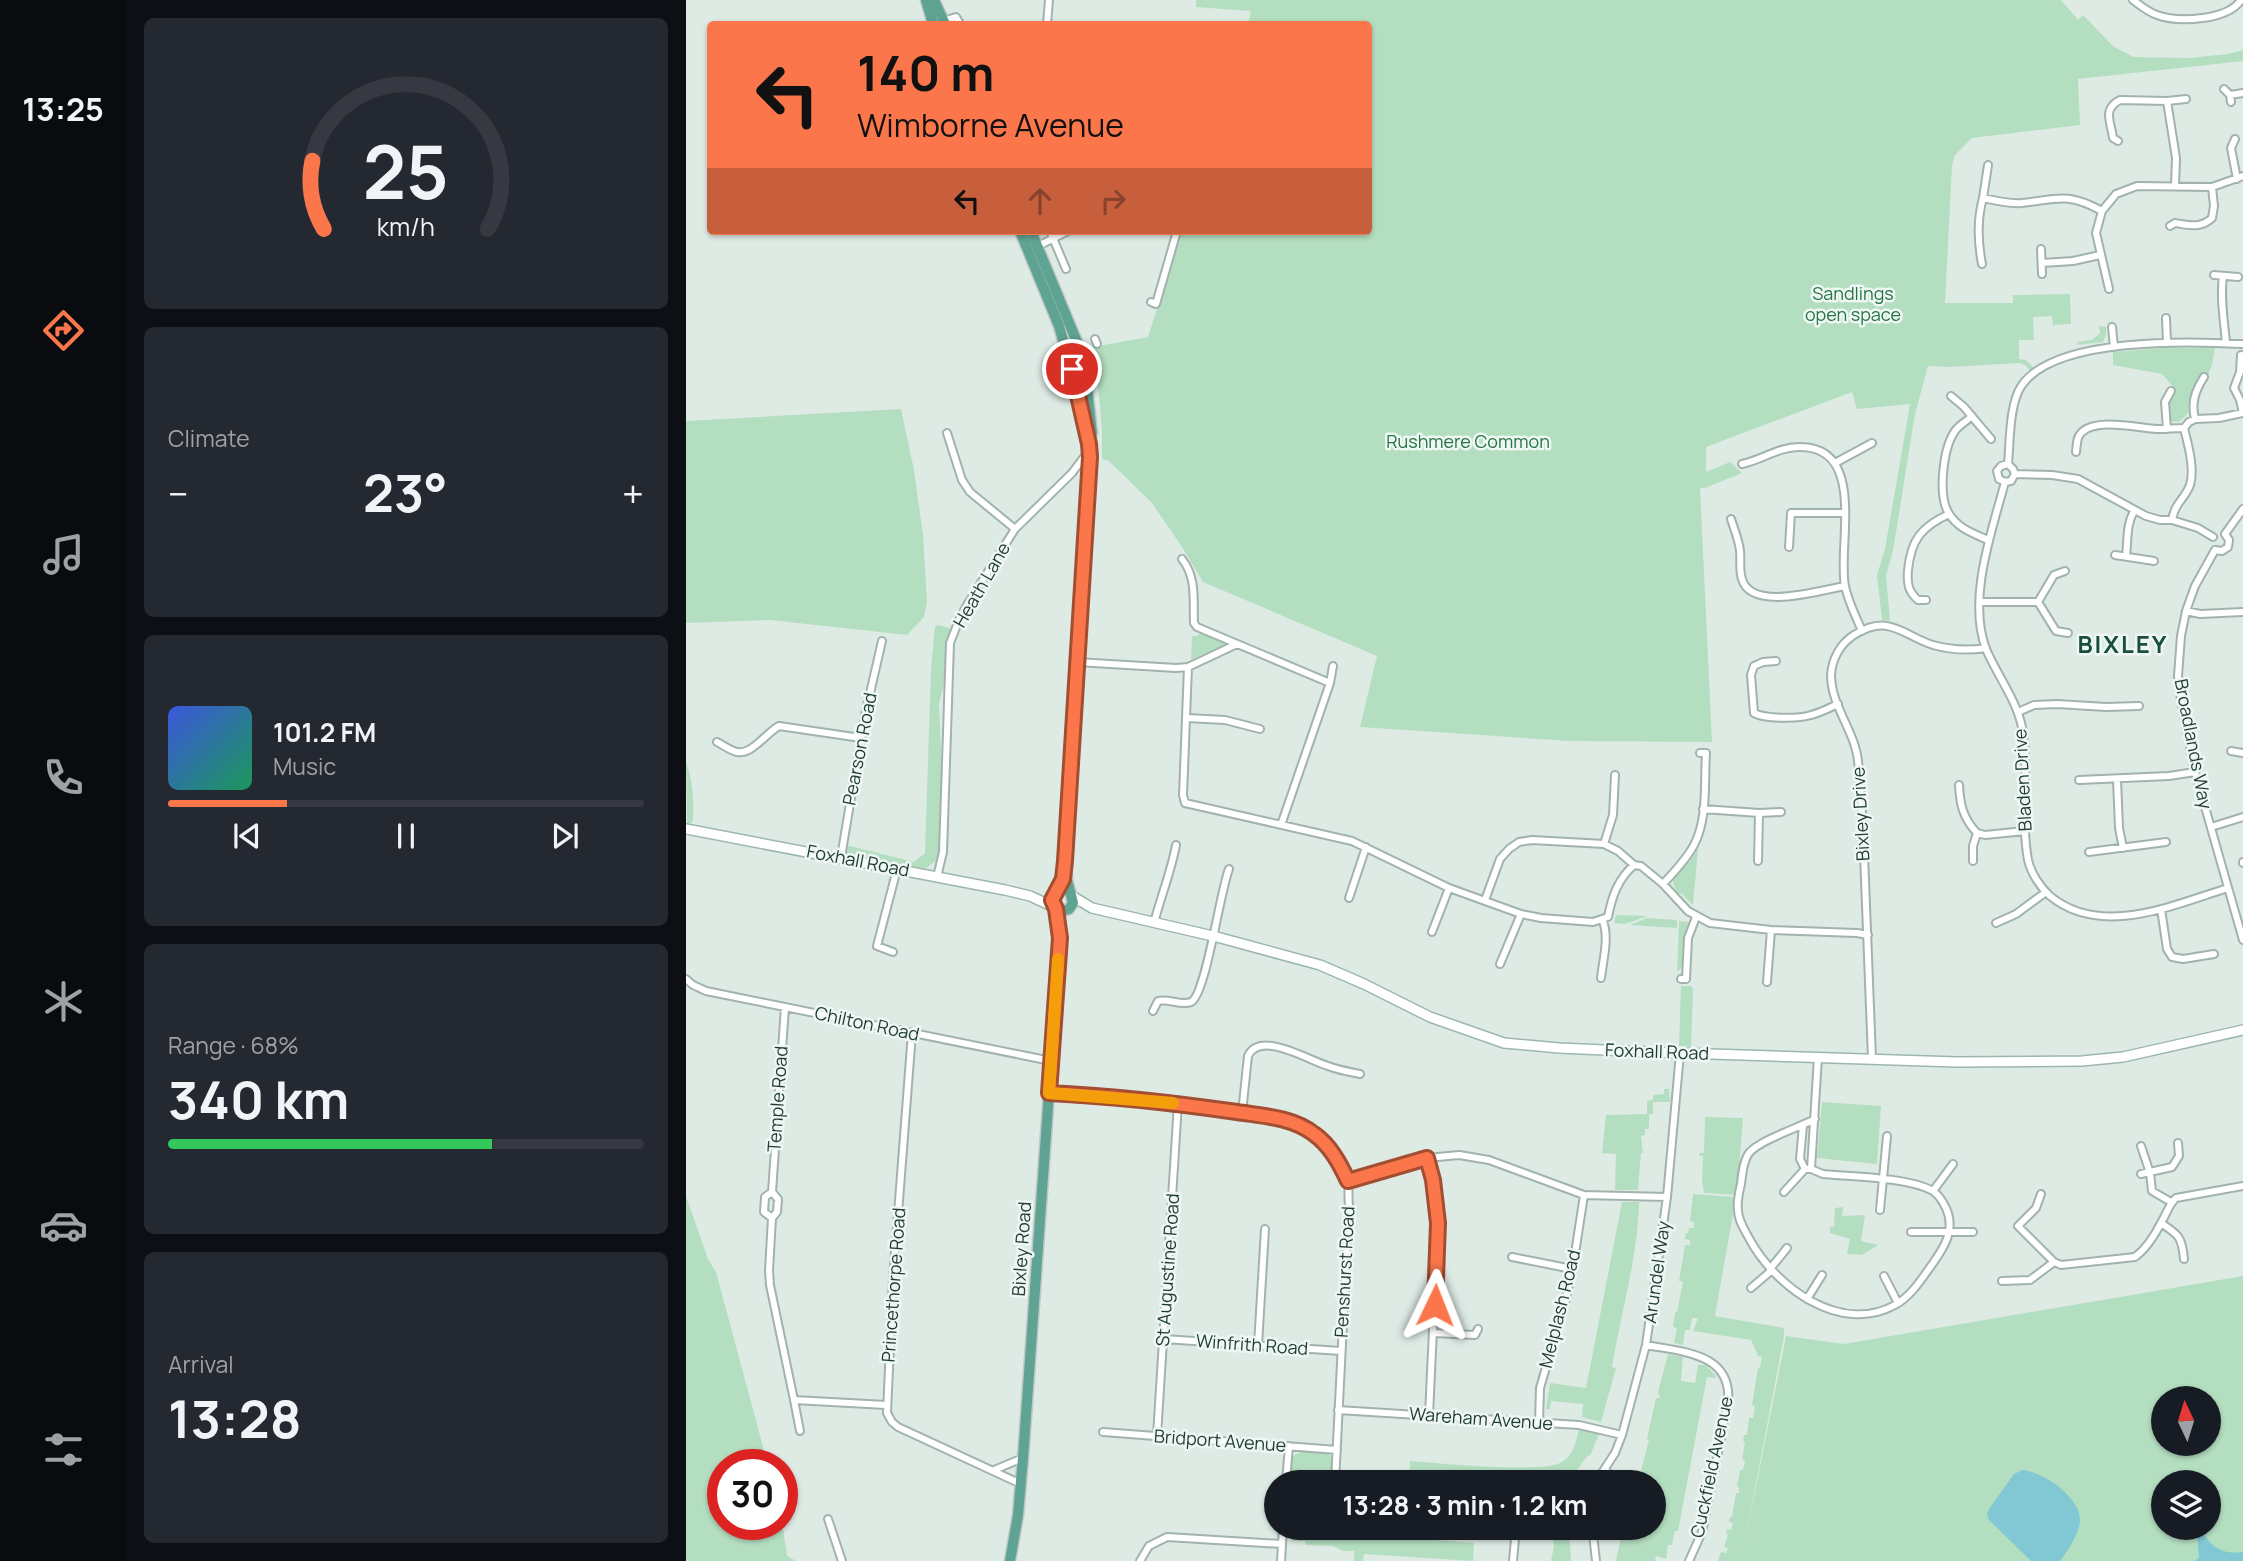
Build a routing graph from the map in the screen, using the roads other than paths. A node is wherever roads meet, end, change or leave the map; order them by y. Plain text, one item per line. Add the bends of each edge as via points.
1 (926, 0) edge
2 (934, 0) edge
3 (1049, 0) edge
4 (2133, 0) edge
5 (2241, 0) edge
6 (941, 21) edge
7 (942, 21) edge
8 (1047, 21) edge
9 (2243, 93) edge
10 (2228, 95) dead end
11 (2186, 99) dead end
12 (2166, 101) junction
13 (2235, 139) dead end
14 (2112, 140) dead end
15 (1988, 165) dead end
16 (2240, 177) edge
17 (2175, 186) junction
18 (2212, 187) junction
19 (1983, 198) junction
20 (2102, 211) junction
21 (2170, 226) dead end
22 (1023, 235) edge
23 (1031, 235) edge
24 (1052, 235) edge
25 (1060, 235) edge
26 (1174, 235) edge
27 (1053, 239) junction
28 (1033, 248) junction
29 (2041, 249) dead end
30 (2099, 255) junction
31 (2042, 263) junction
32 (1982, 264) dead end
33 (1066, 269) dead end
34 (2042, 274) dead end
35 (2214, 275) dead end
36 (2222, 276) junction
37 (2238, 277) dead end
38 (2109, 289) dead end
39 (1151, 302) dead end
40 (2166, 318) dead end
41 (2112, 327) dead end
42 (2167, 343) junction
43 (2225, 344) junction
44 (2243, 344) edge
45 (2114, 347) junction
46 (2241, 355) dead end
47 (2204, 377) dead end
48 (2171, 391) dead end
49 (1951, 396) dead end
50 (2243, 413) edge
51 (1972, 416) junction
52 (2195, 419) junction
53 (2184, 428) junction
54 (2167, 429) junction
55 (947, 433) dead end
56 (1992, 439) dead end
57 (1872, 443) dead end
58 (1089, 446) junction
59 (2076, 452) dead end
60 (1835, 463) junction
61 (1742, 464) dead end
62 (2008, 464) junction
63 (1072, 473) junction
64 (2015, 474) junction
65 (1088, 477) junction
66 (2005, 482) junction
67 (2243, 509) edge
68 (2134, 511) junction
69 (1845, 513) junction
70 (1949, 514) junction
71 (1731, 519) dead end
72 (2172, 520) junction
73 (1015, 529) junction
74 (2225, 534) junction
75 (2213, 537) junction
76 (1988, 540) junction
77 (1789, 547) dead end
78 (2215, 550) junction
79 (2115, 555) dead end
80 (2126, 556) junction
81 (1182, 559) dead end
82 (2154, 561) dead end
83 (2065, 571) dead end
84 (1845, 586) junction
85 (1926, 600) dead end
86 (1980, 601) junction
87 (2038, 602) junction
88 (2186, 611) junction
89 (2243, 612) edge
90 (1862, 631) junction
91 (2068, 633) dead end
92 (882, 641) dead end
93 (1237, 644) junction
94 (1986, 648) junction
95 (1077, 662) junction
96 (1776, 662) dead end
97 (1333, 666) dead end
98 (1188, 667) junction
99 (1330, 683) junction
100 (1838, 704) junction
101 (2139, 706) dead end
102 (2018, 712) junction
103 (1187, 718) junction
104 (1260, 729) dead end
105 (861, 738) junction
106 (717, 742) dead end
107 (2231, 751) dead end
108 (2243, 752) edge
109 (1700, 753) dead end
110 (2195, 772) junction
111 (1615, 775) dead end
112 (2117, 779) junction
113 (2079, 780) dead end
114 (1959, 785) dead end
115 (1703, 809) junction
116 (1781, 812) dead end
117 (1759, 813) junction
118 (2243, 817) edge
119 (1281, 825) junction
120 (2211, 827) junction
121 (686, 829) edge
122 (2025, 831) junction
123 (1977, 833) junction
124 (2166, 842) dead end
125 (1604, 844) junction
126 (1176, 845) dead end
127 (1366, 847) junction
128 (2123, 848) junction
129 (2089, 852) dead end
130 (841, 857) junction
131 (1065, 861) junction
132 (1758, 861) dead end
133 (1973, 861) dead end
134 (1634, 865) junction
135 (897, 869) junction
136 (1229, 869) dead end
137 (937, 877) junction
138 (1663, 884) junction
139 (1449, 888) junction
140 (2228, 888) junction
141 (1352, 890) junction
142 (2046, 892) junction
143 (1055, 894) junction
144 (1361, 894) dead end
145 (1071, 895) junction
146 (1030, 896) junction
147 (1349, 898) dead end
148 (1485, 900) junction
149 (1055, 908) junction
150 (1092, 908) junction
151 (1070, 909) junction
152 (2161, 909) junction
153 (1521, 914) junction
154 (1696, 917) junction
155 (1602, 919) junction
156 (1154, 923) junction
157 (1996, 923) dead end
158 (1771, 930) junction
159 (1432, 932) dead end
160 (1868, 935) junction
161 (2242, 935) edge
162 (1212, 936) junction
163 (1060, 938) junction
164 (893, 952) dead end
165 (2214, 954) dead end
166 (1500, 964) dead end
167 (1601, 978) dead end
168 (686, 979) edge
169 (1681, 979) dead end
170 (1768, 982) dead end
171 (785, 1007) junction
172 (1153, 1011) dead end
173 (2243, 1030) edge
174 (912, 1033) junction
175 (1680, 1053) junction
176 (1818, 1057) junction
177 (1872, 1059) junction
178 (1051, 1061) junction
179 (1352, 1062) dead end
180 (1350, 1072) junction
181 (1360, 1074) dead end
182 (1049, 1093) junction
183 (1178, 1103) junction
184 (1242, 1113) junction
185 (1815, 1119) junction
186 (1803, 1125) junction
187 (1887, 1136) dead end
188 (2178, 1143) dead end
189 (2141, 1146) dead end
190 (1427, 1158) junction
191 (1954, 1164) dead end
192 (1808, 1169) junction
193 (2150, 1173) junction
194 (2141, 1174) dead end
195 (1883, 1180) junction
196 (1348, 1181) junction
197 (2243, 1186) edge
198 (1933, 1191) junction
199 (772, 1192) junction
200 (1784, 1192) dead end
201 (2041, 1194) dead end
202 (1584, 1195) junction
203 (1667, 1198) junction
204 (2171, 1202) junction
205 (1880, 1210) dead end
206 (772, 1218) junction
207 (2161, 1223) junction
208 (1265, 1229) dead end
209 (1951, 1231) junction
210 (1911, 1232) dead end
211 (1973, 1232) dead end
212 (1787, 1248) dead end
213 (1512, 1257) dead end
214 (2184, 1259) dead end
215 (2054, 1262) junction
216 (1573, 1269) junction
217 (1770, 1270) junction
218 (1822, 1275) dead end
219 (1884, 1276) dead end
220 (2002, 1281) dead end
221 (1751, 1288) dead end
222 (1807, 1300) junction
223 (1898, 1303) junction
224 (1434, 1333) junction
225 (1477, 1335) dead end
226 (1164, 1339) junction
227 (1258, 1345) junction
228 (1646, 1345) junction
229 (1340, 1351) junction
230 (794, 1400) junction
231 (886, 1405) junction
232 (1338, 1410) junction
233 (1429, 1415) junction
234 (1539, 1422) junction
235 (800, 1431) dead end
236 (1103, 1431) dead end
237 (1622, 1435) junction
238 (1157, 1436) junction
239 (1289, 1446) junction
240 (1337, 1450) junction
241 (1023, 1458) junction
242 (994, 1470) junction
243 (1287, 1470) edge
244 (1336, 1470) edge
245 (1606, 1470) edge
246 (1021, 1483) junction
247 (828, 1520) dead end
248 (1282, 1540) edge
249 (1515, 1540) edge
250 (1592, 1540) edge
251 (1282, 1544) junction
252 (842, 1561) edge
253 (1010, 1561) edge
254 (1140, 1561) edge
255 (1281, 1561) edge
256 (1513, 1561) edge
257 (1596, 1561) edge
258 (1689, 1561) edge

1 - 6 main road
2 - 7 main road
3 - 8 street
4 - 5 street via 2155,15 2177,19 2225,13
9 - 10 street
11 - 12 street
12 - 14 street via 2120,100 2113,104 2108,114
12 - 17 street via 2176,158
13 - 16 street via 2231,148
15 - 19 street
16 - 18 street
17 - 18 street
17 - 20 street via 2127,188
18 - 21 street via 2212,218 2200,225 2187,226 2179,220
19 - 20 street via 2019,203 2073,198
19 - 32 street via 1979,219
20 - 30 street via 2096,233
22 - 28 main road
23 - 28 main road
24 - 27 street
25 - 27 street
26 - 39 street via 1156,304
27 - 28 street
27 - 33 street
28 - 58 main road via 1067,350
28 - 58 main road via 1070,324 1085,371 1092,432
29 - 31 street
30 - 31 street
30 - 38 street
31 - 34 street
35 - 36 street
36 - 37 street
36 - 43 street
40 - 42 street
41 - 45 street
42 - 43 street
42 - 45 street
43 - 44 street
45 - 62 street via 2059,359 2021,386 2012,417
46 - 50 street via 2234,388
47 - 52 street via 2194,397
48 - 54 street via 2165,402
49 - 51 street
50 - 52 street
51 - 56 street
51 - 70 street via 1955,431 1942,478
52 - 53 street
53 - 54 street
53 - 72 street via 2190,486 2174,508
54 - 59 street via 2107,425 2085,429 2077,437
55 - 73 street via 970,492
57 - 60 street
58 - 63 street, Heath Lane
58 - 65 main road
60 - 61 street via 1821,452 1801,447 1780,449
60 - 69 street via 1843,483
62 - 64 street
62 - 66 street via 1997,471
63 - 65 street
63 - 73 street, Heath Lane
64 - 66 street
64 - 68 street via 2078,479
65 - 95 main road
66 - 76 street, Bladen Drive
67 - 74 street
68 - 72 street
68 - 80 street via 2127,523
69 - 77 street via 1791,513
69 - 84 street
70 - 76 street via 1965,531
70 - 85 street via 1921,532 1910,550 1907,582 1911,594
71 - 84 street via 1740,547 1742,580 1752,593 1780,597
72 - 75 street
73 - 137 street, Heath Lane via 967,605 950,643 943,852
74 - 75 street
74 - 78 street via 2228,547
75 - 78 street
76 - 86 street, Bladen Drive
78 - 88 street, Broadlands Way
79 - 80 street
80 - 82 street
81 - 93 street via 1193,581 1194,623
83 - 87 street via 2054,575
84 - 90 street
86 - 87 street
86 - 94 street, Bladen Drive
87 - 91 street via 2056,631
88 - 89 street
88 - 110 street, Broadlands Way via 2178,676
90 - 94 street via 1886,625 1931,645 1954,650
90 - 100 street, Bixley Drive via 1843,645 1832,665
92 - 105 street, Pearson Road
93 - 98 street
93 - 99 street
94 - 102 street, Bladen Drive
95 - 98 street
95 - 131 main road
96 - 100 street via 1754,666 1754,713 1806,717
97 - 99 street
98 - 103 street
99 - 119 street
100 - 160 street, Bixley Drive via 1858,758
101 - 102 street via 2034,705
102 - 122 street, Bladen Drive via 2024,745
103 - 104 street via 1225,720
103 - 119 street via 1185,803
105 - 106 street via 779,726 747,752
105 - 130 street, Pearson Road
107 - 108 street
109 - 115 street via 1706,754
110 - 112 street
110 - 120 street, Broadlands Way
111 - 125 street via 1613,815
112 - 113 street
112 - 128 street
114 - 123 street via 1960,807
115 - 117 street
115 - 138 street via 1695,844
116 - 117 street
117 - 132 street
118 - 120 street
119 - 127 street
120 - 140 street, Broadlands Way
121 - 130 street, Foxhall Road
122 - 123 street
122 - 142 street, Bladen Drive via 2029,862
123 - 133 street
124 - 128 street
125 - 134 street
125 - 148 street via 1519,842 1500,859
126 - 156 street
127 - 139 street
127 - 141 street
128 - 129 street
130 - 135 street, Foxhall Road
131 - 143 main road
131 - 145 main road
134 - 138 street
134 - 155 street via 1615,891 1608,917
135 - 137 street, Foxhall Road
135 - 164 street via 877,946
136 - 162 street
137 - 146 street, Foxhall Road
138 - 154 street
139 - 148 street
139 - 159 street
140 - 152 street, Bladen Drive
140 - 161 street, Broadlands Way
141 - 144 street
141 - 147 street
142 - 152 street, Bladen Drive via 2060,904 2090,915 2124,916
142 - 157 street
143 - 145 main road
143 - 146 street, Foxhall Road
143 - 149 main road
145 - 150 street, Foxhall Road
145 - 151 main road
146 - 149 street, Foxhall Road
148 - 153 street
149 - 151 main road
149 - 163 main road, Bixley Road
150 - 151 street, Foxhall Road
150 - 156 street, Foxhall Road
151 - 163 main road, Bixley Road
152 - 165 street via 2172,957
153 - 155 street via 1593,922
153 - 166 street
154 - 158 street via 1710,923
154 - 169 street via 1688,938 1686,979
155 - 167 street via 1606,940
156 - 162 street, Foxhall Road
158 - 160 street
158 - 170 street
160 - 177 street, Bixley Drive
162 - 172 street via 1195,999 1187,1003 1163,999
162 - 175 street, Foxhall Road via 1320,965 1430,1017 1504,1043
163 - 178 main road, Bixley Road
168 - 171 street, Chilton Road via 706,991
171 - 174 street, Chilton Road
171 - 199 street, Temple Road
173 - 177 street, Foxhall Road via 2123,1057 2082,1061
174 - 178 street, Chilton Road
174 - 231 street, Princethorpe Road
175 - 176 street, Foxhall Road
175 - 203 street, Arundel Way
176 - 177 street, Foxhall Road
176 - 185 street
178 - 182 main road, Bixley Road
179 - 180 street
180 - 181 street
180 - 184 street via 1290,1051 1257,1046 1248,1056
182 - 183 street, Penshurst Road
182 - 241 main road, Bixley Road
183 - 184 street, Penshurst Road
183 - 226 street, St Augustine Road
184 - 196 street, Penshurst Road via 1293,1122 1314,1133
185 - 186 street
185 - 192 street
186 - 192 street via 1800,1159
186 - 217 street via 1749,1153 1742,1174 1738,1211 1742,1226
187 - 195 street
188 - 193 street via 2179,1156 2172,1167
189 - 193 street
190 - 196 street
190 - 202 street via 1459,1155 1489,1160
190 - 224 street via 1438,1223
191 - 198 street
192 - 195 street
192 - 200 street
193 - 194 street
193 - 204 street via 2152,1191
195 - 198 street
195 - 205 street
196 - 229 street, Penshurst Road
197 - 204 street
198 - 209 street via 1949,1214
199 - 206 street, Temple Road via 778,1199
199 - 206 street, Temple Road via 763,1208
201 - 215 street via 2036,1208 2018,1226
202 - 203 street
202 - 216 street, Melplash Road
203 - 228 street, Arundel Way
204 - 207 street
206 - 230 street, Temple Road via 770,1286
207 - 214 street via 2179,1236
207 - 215 street via 2135,1257
208 - 227 street
209 - 210 street
209 - 211 street
209 - 223 street via 1920,1283
212 - 217 street
213 - 216 street
215 - 220 street via 2030,1280
216 - 234 street, Melplash Road via 1540,1388
217 - 221 street
217 - 222 street
218 - 222 street
219 - 223 street
222 - 223 street via 1850,1313 1878,1311
224 - 225 street
224 - 233 street
226 - 227 street, Winfrith Road
226 - 238 street, St Augustine Road
227 - 229 street, Winfrith Road
228 - 237 street, Arundel Way
228 - 258 street, Cuckfield Avenue via 1699,1356 1720,1369 1727,1381 1728,1403 1702,1532
229 - 232 street, Penshurst Road
230 - 231 street
230 - 235 street, Temple Road
231 - 242 street via 889,1418 898,1427
232 - 233 street, Wareham Avenue
232 - 240 street, Penshurst Road
233 - 234 street, Wareham Avenue
234 - 237 street, Wareham Avenue
236 - 238 street, Bridport Avenue
237 - 245 street, Arundel Way
238 - 239 street, Bridport Avenue
239 - 240 street, Bridport Avenue
239 - 243 street
240 - 244 street, Penshurst Road
241 - 242 street
241 - 246 main road, Bixley Road
242 - 246 street
246 - 253 main road, Bixley Road
247 - 252 street
248 - 251 street
249 - 256 street
250 - 257 street
251 - 254 street via 1167,1537 1149,1546
251 - 255 street

